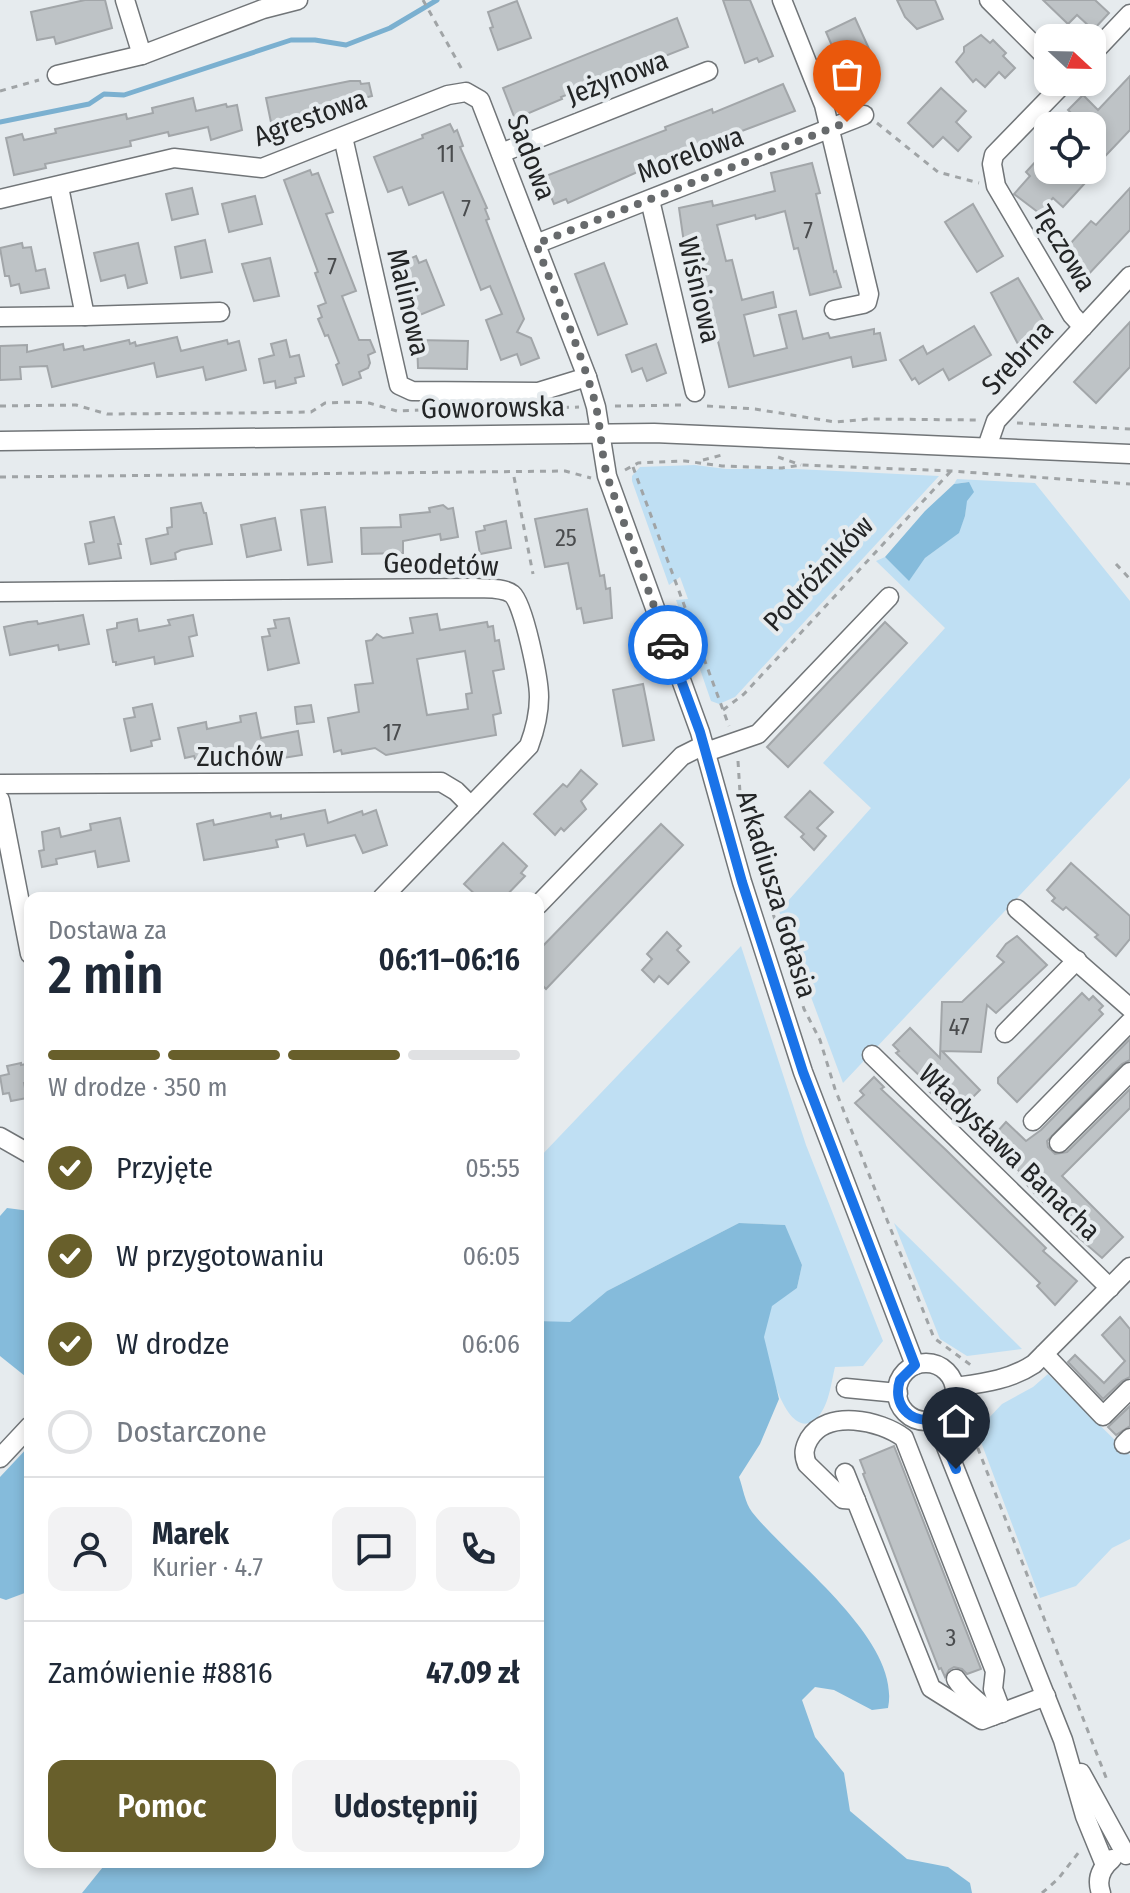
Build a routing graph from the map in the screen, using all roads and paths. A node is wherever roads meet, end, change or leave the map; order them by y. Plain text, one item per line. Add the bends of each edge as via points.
1 (125, 0) edge
2 (298, 0) edge
3 (423, 0) edge
4 (782, 0) edge
5 (989, 0) edge
6 (1130, 14) edge
7 (1106, 39) edge
8 (1034, 45) edge
9 (142, 55) junction
10 (708, 71) dead end
11 (464, 73) dead end
12 (57, 75) joint
13 (0, 91) edge
14 (1051, 96) edge
15 (480, 100) joint
16 (864, 115) joint
17 (830, 129) junction
18 (343, 137) junction
19 (501, 153) junction
20 (996, 186) junction
21 (59, 187) junction
22 (0, 199) edge
23 (650, 200) junction
24 (536, 244) junction
25 (1130, 276) edge
26 (834, 310) dead end
27 (220, 312) dead end
28 (85, 316) junction
29 (0, 317) edge
30 (1083, 327) junction
31 (587, 377) junction
32 (695, 392) dead end
33 (0, 406) edge
34 (596, 407) junction
35 (541, 409) dead end
36 (423, 410) dead end
37 (1015, 416) dead end
38 (996, 421) junction
39 (1017, 423) junction
40 (1130, 429) edge
41 (601, 434) junction
42 (0, 441) edge
43 (987, 447) junction
44 (724, 454) dead end
45 (1130, 454) edge
46 (774, 456) dead end
47 (699, 461) junction
48 (638, 463) dead end
49 (801, 465) junction
50 (633, 467) dead end
51 (951, 471) junction
52 (0, 477) edge
53 (514, 477) dead end
54 (592, 478) dead end
55 (1130, 484) edge
56 (1116, 564) dead end
57 (533, 574) dead end
58 (1130, 579) edge
59 (0, 592) edge
60 (889, 597) dead end
61 (723, 710) junction
62 (734, 742) junction
63 (705, 748) junction
64 (0, 784) edge
65 (0, 800) edge
66 (471, 806) junction
67 (741, 812) dead end
68 (764, 888) dead end
69 (388, 892) edge
70 (544, 899) edge
71 (1017, 909) dead end
72 (24, 923) edge
73 (1077, 960) junction
74 (1130, 1008) edge
75 (1130, 1022) edge
76 (1005, 1033) dead end
77 (872, 1055) dead end
78 (1130, 1072) edge
79 (1033, 1121) dead end
80 (0, 1137) edge
81 (1059, 1143) dead end
82 (24, 1151) edge
83 (1130, 1267) edge
84 (1110, 1288) junction
85 (1044, 1354) junction
86 (915, 1365) junction
87 (976, 1384) junction
88 (955, 1387) junction
89 (846, 1388) dead end
90 (1130, 1389) edge
91 (898, 1393) junction
92 (935, 1419) junction
93 (24, 1431) edge
94 (3, 1448) edge
95 (845, 1473) dead end
96 (856, 1500) junction
97 (956, 1679) dead end
98 (1046, 1696) junction
99 (998, 1715) junction
100 (1063, 1740) junction
101 (1110, 1788) dead end
102 (1079, 1851) dead end
103 (1128, 1855) edge
104 (1097, 1883) edge
105 (1042, 1893) edge

1 - 9 street
2 - 9 street
3 - 11 path
4 - 17 street
5 - 8 street
6 - 7 street
9 - 12 street
10 - 19 street, Jeżynowa
12 - 13 path
14 - 20 street via 994,155
15 - 18 street, Agrestowa via 466,92 448,95
15 - 19 street, Sadowa
16 - 17 street, Morelowa
16 - 20 path via 938,172
17 - 23 street, Morelowa
17 - 26 street via 869,294 863,304
18 - 21 street, Agrestowa via 262,168 174,158
18 - 31 street, Malinowa via 399,385 538,392
19 - 24 street, Sadowa
20 - 30 street, Tęczowa
21 - 22 street, Agrestowa
21 - 28 street
23 - 24 street, Morelowa
23 - 32 street, Wiśniowa
24 - 31 street, Sadowa
25 - 30 street, Srebrna
27 - 28 street
28 - 29 street
30 - 38 street, Srebrna
31 - 34 street, Sadowa
33 - 36 path via 76,405 107,414 238,413 311,412 325,403 354,402
34 - 35 path
34 - 38 path via 711,406 835,422
34 - 41 street, Sadowa
37 - 39 path
38 - 39 path
38 - 43 street, Srebrna
39 - 40 path
41 - 42 street, Goworowska
41 - 43 street, Goworowska
41 - 63 street, Arkadiusza Gołasia via 607,476
43 - 45 street, Goworowska
44 - 47 path
46 - 49 path
47 - 48 path
47 - 49 path via 722,466
49 - 51 path
50 - 61 path
51 - 55 path
51 - 61 path, Podróżników via 744,694
52 - 54 path via 565,471
53 - 57 path
56 - 58 path
59 - 66 street, Geodetów via 509,592 517,599 523,620 539,714 529,746
60 - 62 street via 768,725
61 - 62 path
62 - 63 street
62 - 67 path
63 - 70 street via 682,756
63 - 86 street, Arkadiusza Gołasia via 803,1072
64 - 66 street, Zuchów via 441,782
65 - 72 street
66 - 69 street, Geodetów
68 - 87 path via 804,1009 934,1338 971,1364
71 - 73 street
73 - 74 street
73 - 76 street
75 - 79 street
77 - 84 street, Władysława Banacha
78 - 81 street
80 - 82 street
83 - 84 street
84 - 85 street
85 - 87 street via 1020,1373
85 - 90 street via 1103,1416
86 - 88 street via 943,1368
86 - 91 street via 903,1375
87 - 88 street
87 - 101 path via 980,1417 975,1441
88 - 92 street via 950,1408
89 - 91 street
91 - 92 street via 911,1416
92 - 98 street
93 - 94 street
95 - 96 street
96 - 99 street via 931,1688 982,1720
96 - 99 street via 843,1499 807,1464 808,1441 827,1423 863,1423 904,1438 995,1671
97 - 99 street
98 - 99 street
98 - 100 street
100 - 103 street
100 - 104 street
102 - 105 path
103 - 104 street via 1118,1856

